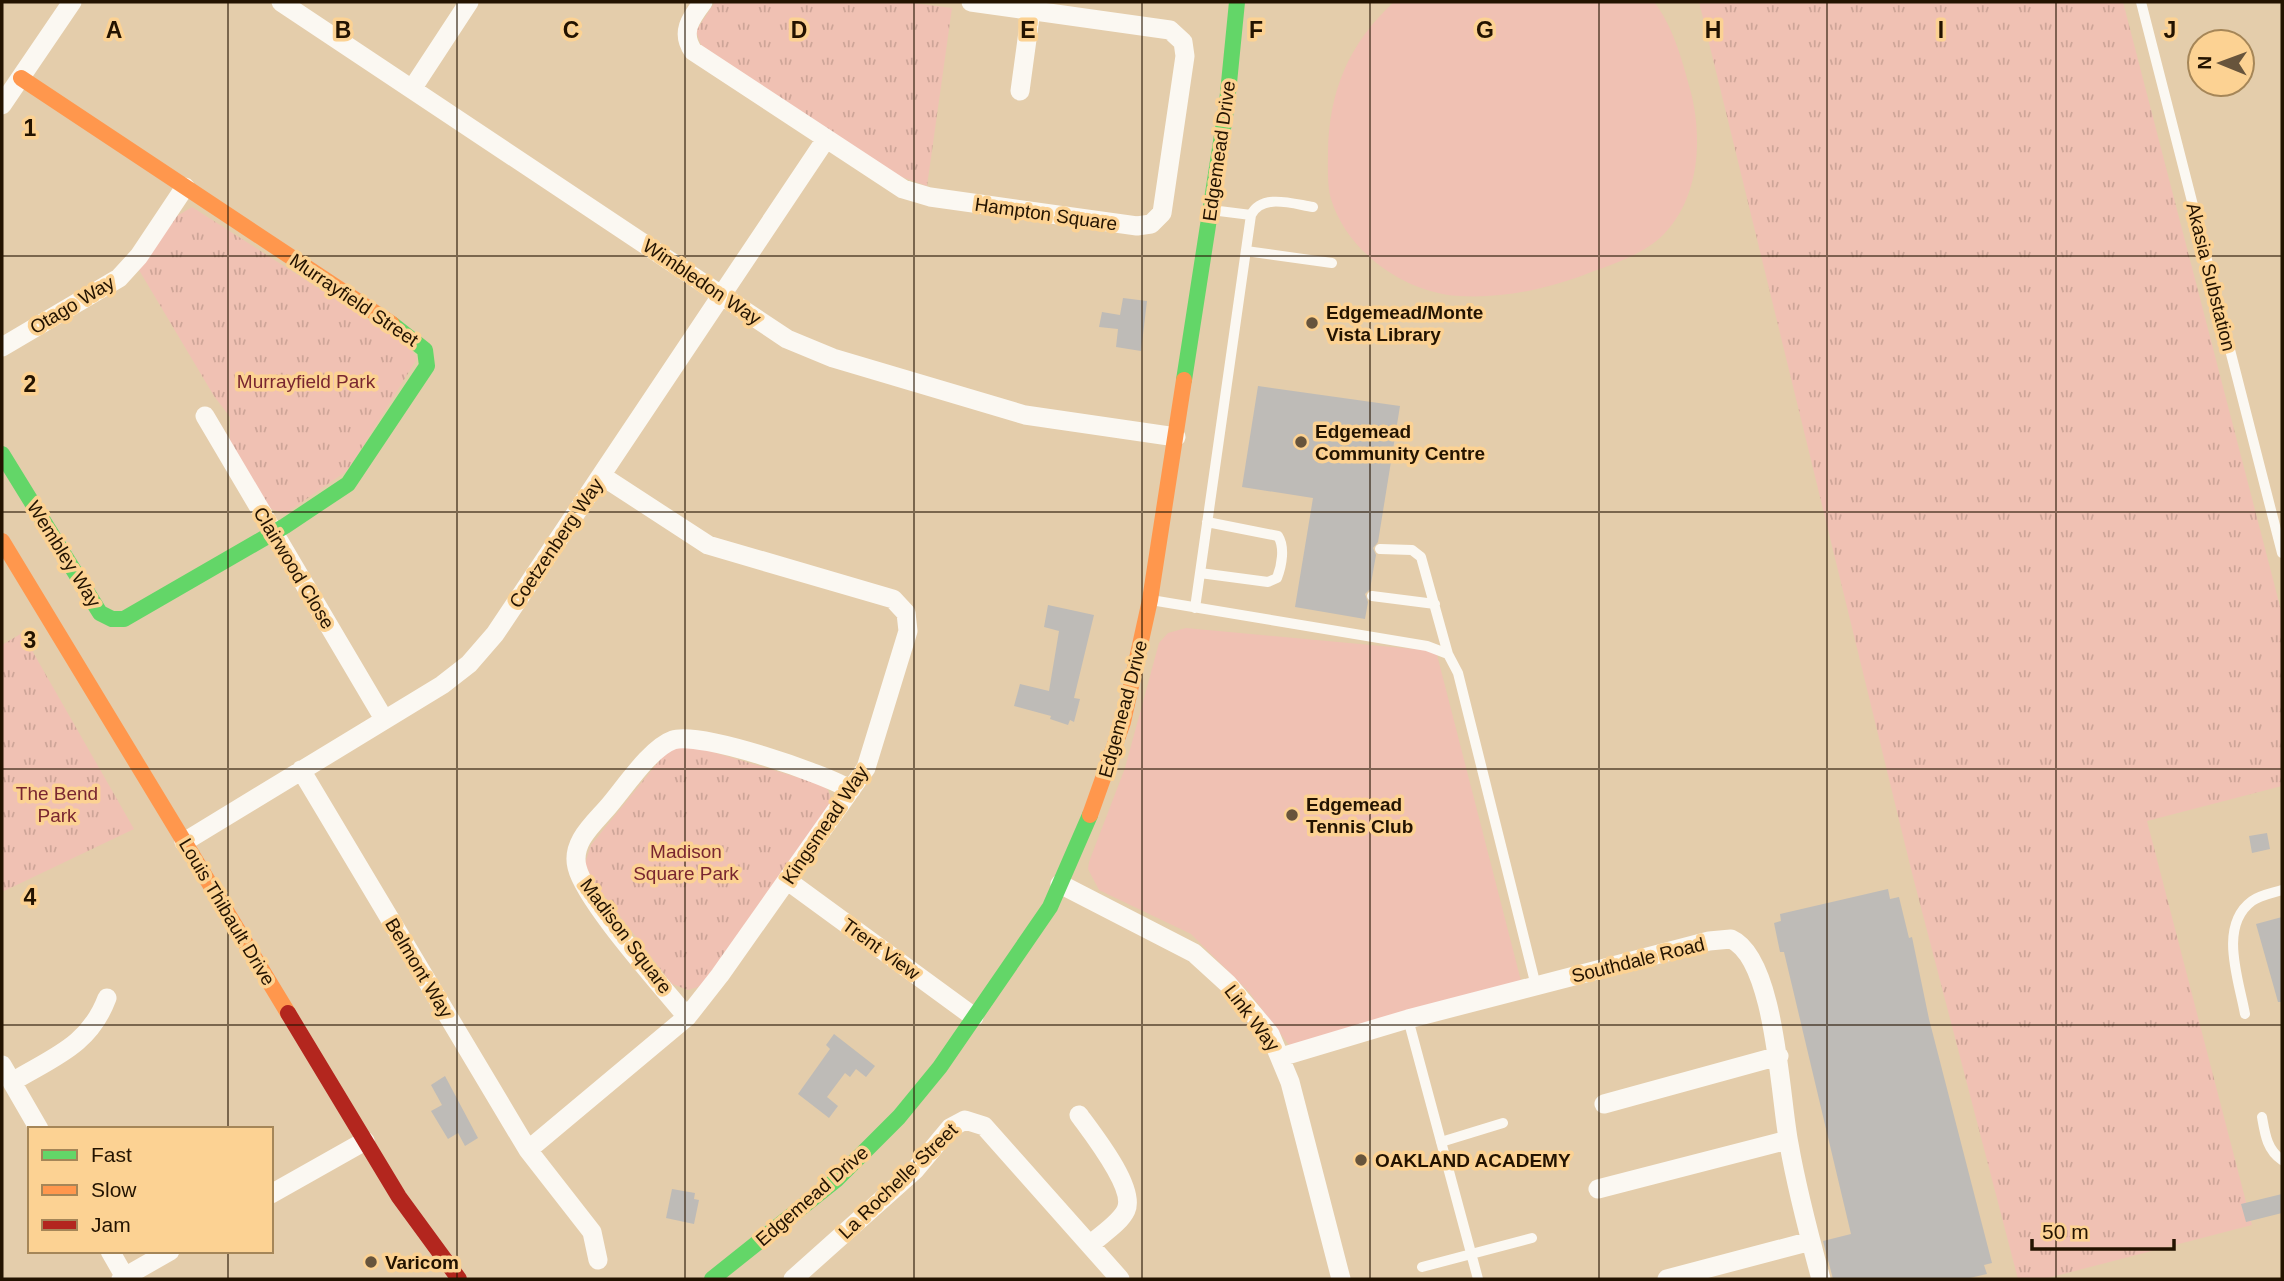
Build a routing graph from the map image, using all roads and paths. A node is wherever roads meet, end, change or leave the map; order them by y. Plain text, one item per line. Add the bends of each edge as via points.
1 (72, 2) edge
2 (281, 2) edge
3 (469, 2) edge
4 (703, 2) edge
5 (971, 2) edge
6 (1237, 2) edge
7 (2141, 2) edge
8 (1031, 10) junction
9 (21, 78) junction
10 (412, 89) junction
11 (1020, 91) dead end
12 (2, 105) edge
13 (826, 139) junction
14 (185, 187) junction
15 (1313, 206) dead end
16 (1211, 210) junction
17 (1251, 215) junction
18 (1246, 251) junction
19 (1332, 263) dead end
20 (721, 295) junction
21 (2, 347) edge
22 (205, 415) dead end
23 (1176, 438) junction
24 (2, 454) edge
25 (602, 476) junction
26 (1207, 522) junction
27 (272, 533) junction
28 (2, 541) edge
29 (1380, 549) dead end
30 (2282, 552) edge
31 (1200, 573) junction
32 (1372, 596) dead end
33 (1150, 600) junction
34 (1435, 604) junction
35 (1195, 608) junction
36 (106, 617) joint
37 (1448, 654) junction
38 (384, 719) junction
39 (301, 771) junction
40 (851, 790) junction
41 (184, 842) junction
42 (788, 881) junction
43 (1060, 884) junction
44 (2282, 890) edge
45 (1536, 986) junction
46 (107, 998) dead end
47 (2245, 1014) dead end
48 (687, 1017) junction
49 (974, 1017) junction
50 (1408, 1019) junction
51 (1779, 1056) junction
52 (1281, 1057) junction
53 (2, 1065) edge
54 (12, 1082) junction
55 (1604, 1104) dead end
56 (1079, 1115) dead end
57 (2262, 1117) dead end
58 (1503, 1123) dead end
59 (38, 1127) edge
60 (1788, 1140) junction
61 (365, 1141) junction
62 (1441, 1142) junction
63 (534, 1158) junction
64 (2282, 1160) edge
65 (1598, 1189) dead end
66 (273, 1193) edge
67 (1532, 1238) dead end
68 (1811, 1241) junction
69 (1091, 1244) junction
70 (111, 1253) edge
71 (167, 1253) edge
72 (1472, 1255) junction
73 (598, 1260) dead end
74 (1422, 1266) dead end
75 (124, 1278) edge
76 (459, 1279) edge
77 (712, 1279) edge
78 (793, 1279) edge
79 (1120, 1279) edge
80 (1341, 1279) edge
81 (1478, 1279) edge
82 (1667, 1279) edge
83 (1821, 1279) edge

1 - 9 street
2 - 10 street, Wimbledon Way
3 - 10 street
4 - 13 street, Hampton Square via 686,30 693,51
5 - 8 street, Hampton Square
6 - 16 street, Edgemead Drive
7 - 30 lane, Akasia Substation
8 - 11 street
8 - 13 street, Hampton Square via 1170,30 1183,42 1185,56 1158,220 1137,226 914,194
9 - 12 street
9 - 14 street, Murrayfield Street
10 - 20 street, Wimbledon Way
13 - 20 street, Coetzenberg Way
14 - 21 street, Otago Way via 119,278
14 - 27 street, Murrayfield Street via 415,339 427,357 425,373 348,484
15 - 17 lane via 1267,202 1255,207
16 - 17 lane
16 - 23 street, Edgemead Drive
17 - 18 lane
18 - 19 lane
18 - 26 lane
20 - 23 street, Wimbledon Way via 787,339 833,358 1025,415
20 - 25 street, Coetzenberg Way
22 - 27 street, Clairwood Close
23 - 33 street, Edgemead Drive
24 - 36 street, Wembley Way via 95,607
25 - 38 street, Coetzenberg Way via 495,634 469,664
25 - 40 street, Kingsmead Way via 708,545 893,598 901,605 908,631 866,768
26 - 31 lane
26 - 31 lane via 1278,536 1283,544 1276,578 1268,582
27 - 36 street, Murrayfield Street via 132,616
27 - 38 street, Clairwood Close
28 - 41 street, Louis Thibault Drive
29 - 34 lane via 1418,552
31 - 35 lane
32 - 34 lane
33 - 35 lane
33 - 43 street, Edgemead Drive via 1123,722
34 - 37 lane
35 - 37 lane via 1427,646
37 - 45 lane via 1458,673
38 - 39 street, Coetzenberg Way
39 - 41 street, Coetzenberg Way
39 - 63 street, Belmont Way
40 - 42 street, Kingsmead Way
40 - 48 street, Madison Square via 838,781 785,764 713,743 681,739 658,749 585,833 575,856 584,882
41 - 61 street, Louis Thibault Drive
42 - 48 street, Kingsmead Way
42 - 49 street, Trent View
43 - 49 street, Edgemead Drive via 1050,907
43 - 52 street, Link Way via 1194,953 1245,1002
44 - 47 lane via 2254,898 2235,925 2233,949
45 - 50 street, Southdale Road
45 - 51 street, Southdale Road via 1731,939 1755,965
46 - 54 street via 96,1024 81,1041
48 - 63 street, Kingsmead Way
49 - 77 street, Edgemead Drive via 940,1068 872,1144 802,1210
50 - 52 street, Southdale Road
50 - 62 lane
51 - 55 street
51 - 60 street, Southdale Road
52 - 80 street, Link Way
53 - 54 street
54 - 59 street
56 - 69 street via 1103,1147 1128,1202 1122,1216
57 - 64 lane via 2265,1137 2273,1154
58 - 62 lane
60 - 65 street
60 - 68 street, Southdale Road
61 - 66 street
61 - 76 street, Louis Thibault Drive
62 - 72 lane
63 - 73 street, Belmont Way via 592,1232
67 - 72 lane
68 - 82 street
68 - 83 street, Southdale Road
69 - 78 street, La Rochelle Street via 984,1126 965,1120 950,1128 915,1170
69 - 79 street, La Rochelle Street
70 - 75 street
71 - 75 street
72 - 74 lane
72 - 81 lane

